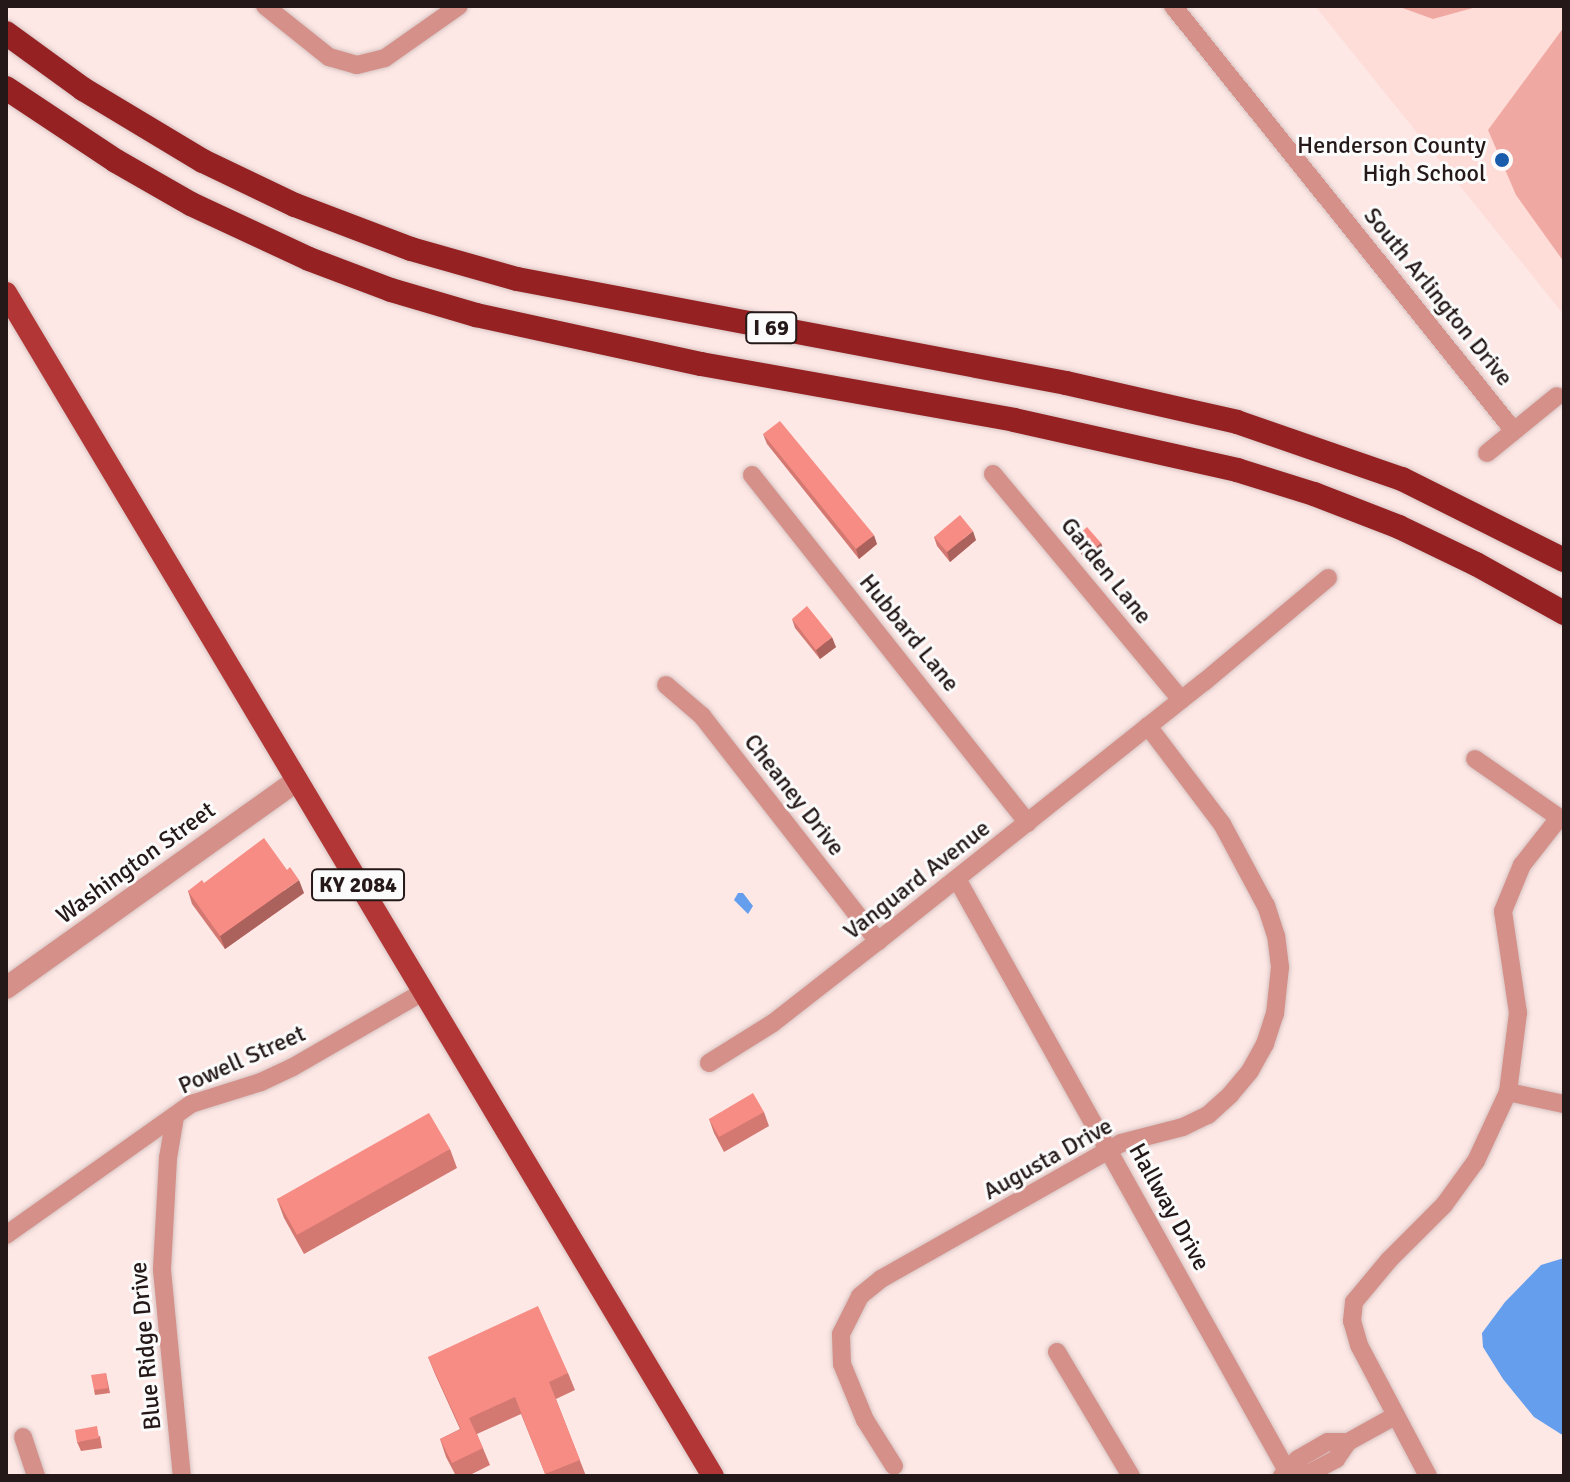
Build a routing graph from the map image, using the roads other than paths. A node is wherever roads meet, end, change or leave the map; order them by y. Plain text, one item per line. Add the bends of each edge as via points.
1 (265, 6) edge
2 (459, 6) edge
3 (1173, 6) edge
4 (6, 33) edge
5 (6, 88) edge
6 (6, 293) edge
7 (1557, 396) dead end
8 (1514, 431) junction
9 (1487, 453) dead end
10 (993, 474) dead end
11 (752, 475) dead end
12 (1564, 560) edge
13 (1328, 578) dead end
14 (1564, 613) edge
15 (666, 685) dead end
16 (1181, 700) junction
17 (1148, 726) junction
18 (1475, 759) dead end
19 (296, 781) junction
20 (1562, 820) edge
21 (1028, 823) junction
22 (957, 879) junction
23 (878, 941) junction
24 (6, 988) edge
25 (423, 992) junction
26 (709, 1063) dead end
27 (1508, 1092) junction
28 (1564, 1104) edge
29 (175, 1117) junction
30 (1109, 1149) junction
31 (6, 1235) edge
32 (1057, 1352) dead end
33 (1395, 1416) junction
34 (23, 1437) dead end
35 (894, 1466) dead end
36 (1287, 1475) edge
37 (36, 1476) edge
38 (182, 1476) edge
39 (713, 1476) edge
40 (1131, 1476) edge
41 (1428, 1476) edge

1 - 2 street via 329,57 357,65 385,58
3 - 8 street, South Arlington Drive
4 - 12 highway, I 69 via 83,89 203,161 295,205 411,249 532,282 1066,383 1237,422 1402,479
5 - 14 highway, I 69 via 191,204 391,290 476,315 701,364 1014,420 1237,470 1399,527
6 - 19 main road, KY 2084
7 - 8 street
8 - 9 street
10 - 16 street, Garden Lane
11 - 21 street, Hubbard Lane
13 - 16 street
15 - 23 street, Cheaney Drive via 702,716
16 - 17 street, Vanguard Avenue
17 - 21 street, Vanguard Avenue
17 - 30 street, Augusta Drive via 1222,824 1254,879 1276,936 1280,983 1265,1044 1230,1095 1195,1122
18 - 20 street
19 - 24 street, Washington Street
19 - 25 main road, KY 2084
20 - 27 street via 1522,865 1503,911 1518,1013
21 - 22 street, Vanguard Avenue
22 - 23 street, Vanguard Avenue
22 - 30 street, Hallway Drive
23 - 26 street, Vanguard Avenue via 773,1023
25 - 29 street, Powell Street via 293,1067 203,1098
25 - 39 main road, KY 2084
27 - 28 street
27 - 33 street via 1476,1161 1444,1205 1354,1302 1352,1321 1359,1345
29 - 31 street, Powell Street
29 - 38 street, Blue Ridge Drive via 162,1270
30 - 35 street, Augusta Drive via 881,1279 851,1308 841,1334 842,1364 865,1420
30 - 36 street, Hallway Drive
32 - 40 street
33 - 36 street via 1348,1442 1328,1442 1298,1459
33 - 41 street
34 - 37 street

